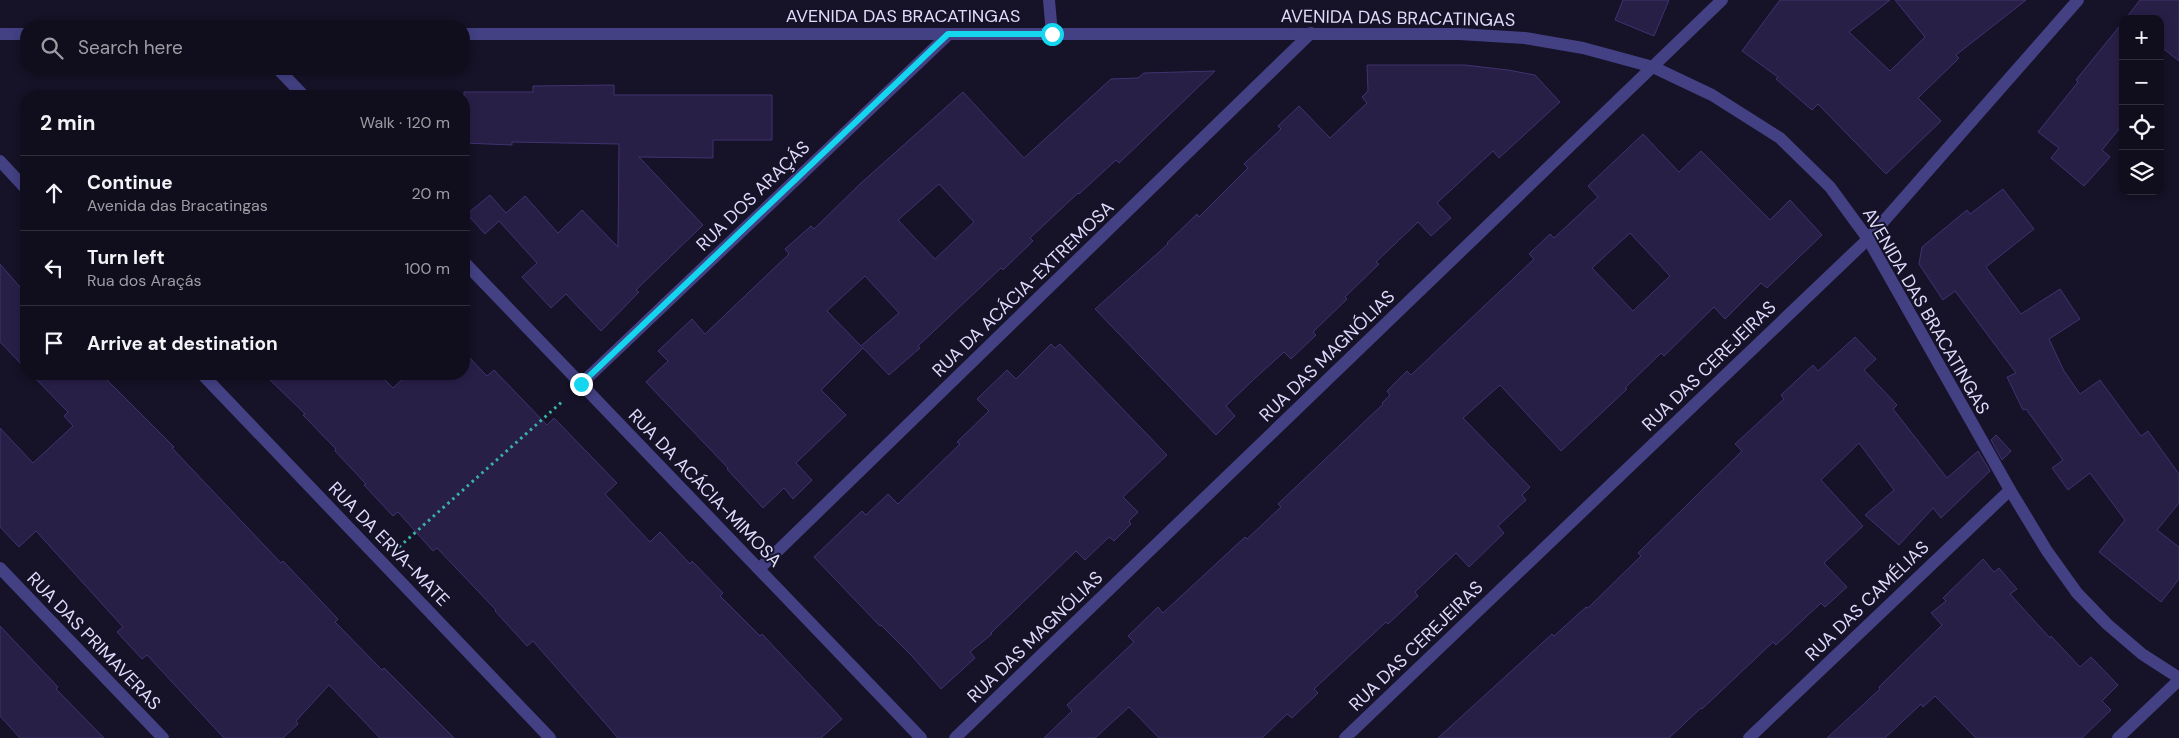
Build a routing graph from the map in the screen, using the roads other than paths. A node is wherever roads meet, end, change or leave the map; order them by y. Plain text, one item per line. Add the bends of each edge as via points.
1 (1049, 0) edge
2 (1722, 0) edge
3 (2078, 0) edge
4 (1311, 33) junction
5 (0, 34) edge
6 (20, 34) edge
7 (470, 34) edge
8 (948, 34) junction
9 (1052, 34) junction
10 (1653, 67) junction
11 (284, 75) edge
12 (298, 90) edge
13 (0, 161) edge
14 (20, 183) edge
15 (1868, 239) junction
16 (470, 268) edge
17 (208, 380) edge
18 (581, 384) junction
19 (2010, 490) junction
20 (0, 568) edge
21 (759, 570) junction
22 (2179, 679) edge
23 (163, 738) edge
24 (550, 738) edge
25 (921, 738) edge
26 (955, 738) edge
27 (1345, 738) edge
28 (1749, 738) edge
29 (2118, 738) edge

1 - 9 street
2 - 10 street, RUA DAS MAGNÓLIAS
3 - 15 street, RUA DAS CEREJEIRAS
4 - 9 street, AVENIDA DAS BRACATINGAS
4 - 10 street, AVENIDA DAS BRACATINGAS via 1525,38 1584,48
4 - 21 street, RUA DA ACÁCIA-EXTREMOSA
5 - 6 street
7 - 8 street, AVENIDA DAS BRACATINGAS
8 - 9 street, AVENIDA DAS BRACATINGAS
8 - 18 street, RUA DOS ARAÇÁS
10 - 15 street, AVENIDA DAS BRACATINGAS via 1712,95 1780,138 1830,187
10 - 26 street, RUA DAS MAGNÓLIAS
11 - 12 street
13 - 14 street
15 - 19 street, AVENIDA DAS BRACATINGAS
15 - 27 street, RUA DAS CEREJEIRAS
16 - 18 street, RUA DA ACÁCIA-MIMOSA
17 - 24 street, RUA DA ERVA-MATE
18 - 21 street, RUA DA ACÁCIA-MIMOSA
19 - 22 street, AVENIDA DAS BRACATINGAS via 2077,593 2142,654
19 - 28 street, RUA DAS CAMÉLIAS
20 - 23 street, RUA DAS PRIMAVERAS
21 - 25 street, RUA DA ACÁCIA-MIMOSA
22 - 29 street

